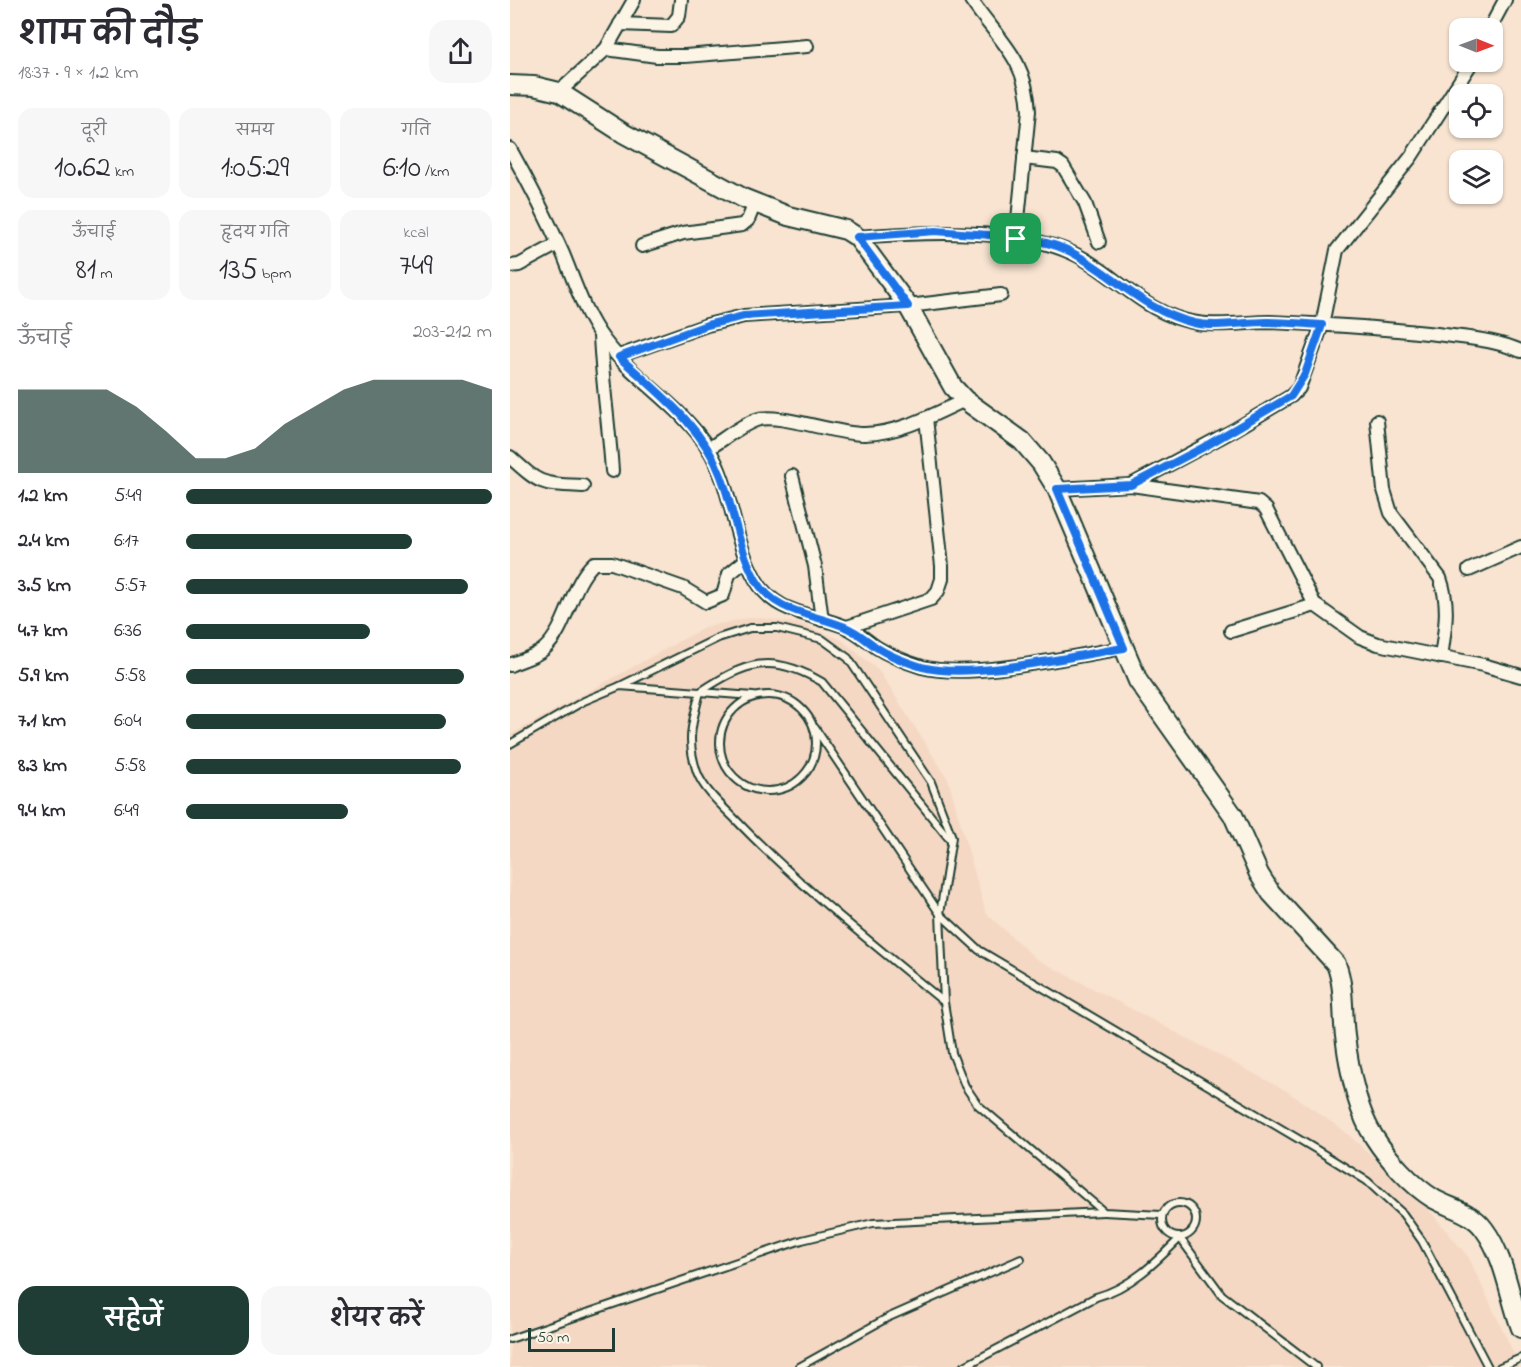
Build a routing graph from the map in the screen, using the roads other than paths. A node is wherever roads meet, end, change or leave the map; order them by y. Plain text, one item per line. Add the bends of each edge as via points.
1 (634, 0) edge
2 (681, 0) edge
3 (971, 0) edge
4 (1505, 0) edge
5 (1495, 18) edge
6 (620, 24) junction
7 (807, 46) dead end
8 (606, 50) junction
9 (1466, 72) edge
10 (510, 85) edge
11 (559, 92) junction
12 (510, 149) edge
13 (1024, 158) junction
14 (755, 203) junction
15 (857, 237) junction
16 (1016, 239) junction
17 (1099, 242) dead end
18 (558, 244) junction
19 (642, 246) dead end
20 (510, 266) edge
21 (1001, 296) dead end
22 (908, 306) junction
23 (1322, 325) junction
24 (600, 334) junction
25 (1521, 351) edge
26 (619, 357) junction
27 (964, 400) junction
28 (926, 418) junction
29 (1377, 421) dead end
30 (708, 449) junction
31 (510, 457) edge
32 (612, 471) dead end
33 (792, 476) dead end
34 (1131, 485) junction
35 (583, 486) dead end
36 (1057, 489) junction
37 (1521, 547) edge
38 (746, 560) junction
39 (1469, 570) dead end
40 (1315, 605) junction
41 (822, 620) junction
42 (847, 627) junction
43 (1231, 631) dead end
44 (1124, 648) junction
45 (1441, 657) junction
46 (510, 665) edge
47 (1521, 676) edge
48 (620, 686) junction
49 (700, 692) junction
50 (754, 696) junction
51 (815, 728) junction
52 (510, 744) edge
53 (951, 841) junction
54 (940, 914) junction
55 (944, 1002) junction
56 (1104, 1212) junction
57 (1162, 1215) junction
58 (1180, 1238) junction
59 (1021, 1259) dead end
60 (1521, 1328) edge
61 (510, 1339) edge
62 (1521, 1358) edge
63 (799, 1367) edge
64 (963, 1367) edge
65 (1316, 1367) edge
66 (1488, 1367) edge
67 (1500, 1367) edge

1 - 6 street
2 - 6 street via 679,16 671,26
3 - 13 street via 1019,64 1029,111
4 - 5 street
6 - 8 street
7 - 8 street via 685,56
8 - 11 street
9 - 23 street via 1411,157 1341,243 1334,258
10 - 11 street
11 - 14 street via 623,134
12 - 18 street
13 - 16 street
13 - 17 street via 1063,166 1085,203
14 - 15 street via 788,216 846,230
14 - 19 street via 742,225 683,233
15 - 16 street via 936,231
15 - 22 street
16 - 23 street via 1064,249 1086,260 1128,293 1194,323
18 - 20 street
18 - 24 street
21 - 22 street
22 - 26 street via 744,316
22 - 27 street
23 - 25 street via 1389,328 1496,342
23 - 34 street via 1305,374 1291,396
24 - 26 street
24 - 32 street
26 - 30 street via 692,427
27 - 28 street
27 - 36 street via 1022,441
28 - 30 street via 890,431 862,434 775,419 757,420
28 - 42 street via 942,566 938,591 931,598
29 - 45 street via 1384,490 1391,513 1440,578 1444,590 1446,620
30 - 38 street via 721,475
31 - 35 street via 536,480
33 - 41 street via 813,557
34 - 36 street
34 - 40 street via 1259,502
36 - 44 street
37 - 39 street
38 - 41 street via 757,582 772,599 788,609
38 - 46 street via 729,574 723,595 706,602 683,588 612,563 594,563 582,578 550,642 534,655
40 - 43 street
40 - 45 street via 1360,637
41 - 42 street
42 - 44 street via 899,659 953,671
44 - 60 street via 1153,705 1233,814 1270,893 1336,964 1341,976 1345,1035 1354,1083 1373,1136 1411,1180 1434,1198 1472,1217 1484,1229 1496,1249
45 - 47 street
48 - 49 lane
48 - 52 lane via 584,701
48 - 53 lane via 735,632 777,628 822,639 848,657 931,782
49 - 50 lane
49 - 53 lane via 734,670 759,664 774,663 802,670 822,682
49 - 55 lane via 689,733 698,776 812,895
50 - 51 lane via 772,694 791,699 805,711
50 - 51 lane via 731,713 720,739 722,758 731,774 746,786 764,791 783,789 800,780 812,765 817,747
51 - 54 lane
53 - 54 lane
54 - 55 lane
54 - 66 lane via 979,950 1367,1181 1403,1214 1422,1241
55 - 56 lane via 952,1053 965,1086 978,1105
56 - 57 lane
56 - 61 lane via 873,1223 750,1256
57 - 58 lane via 1167,1234
57 - 58 lane via 1178,1203 1195,1213 1196,1226
58 - 64 lane via 1148,1270
58 - 65 lane via 1222,1295
59 - 63 lane via 887,1318
62 - 67 lane

